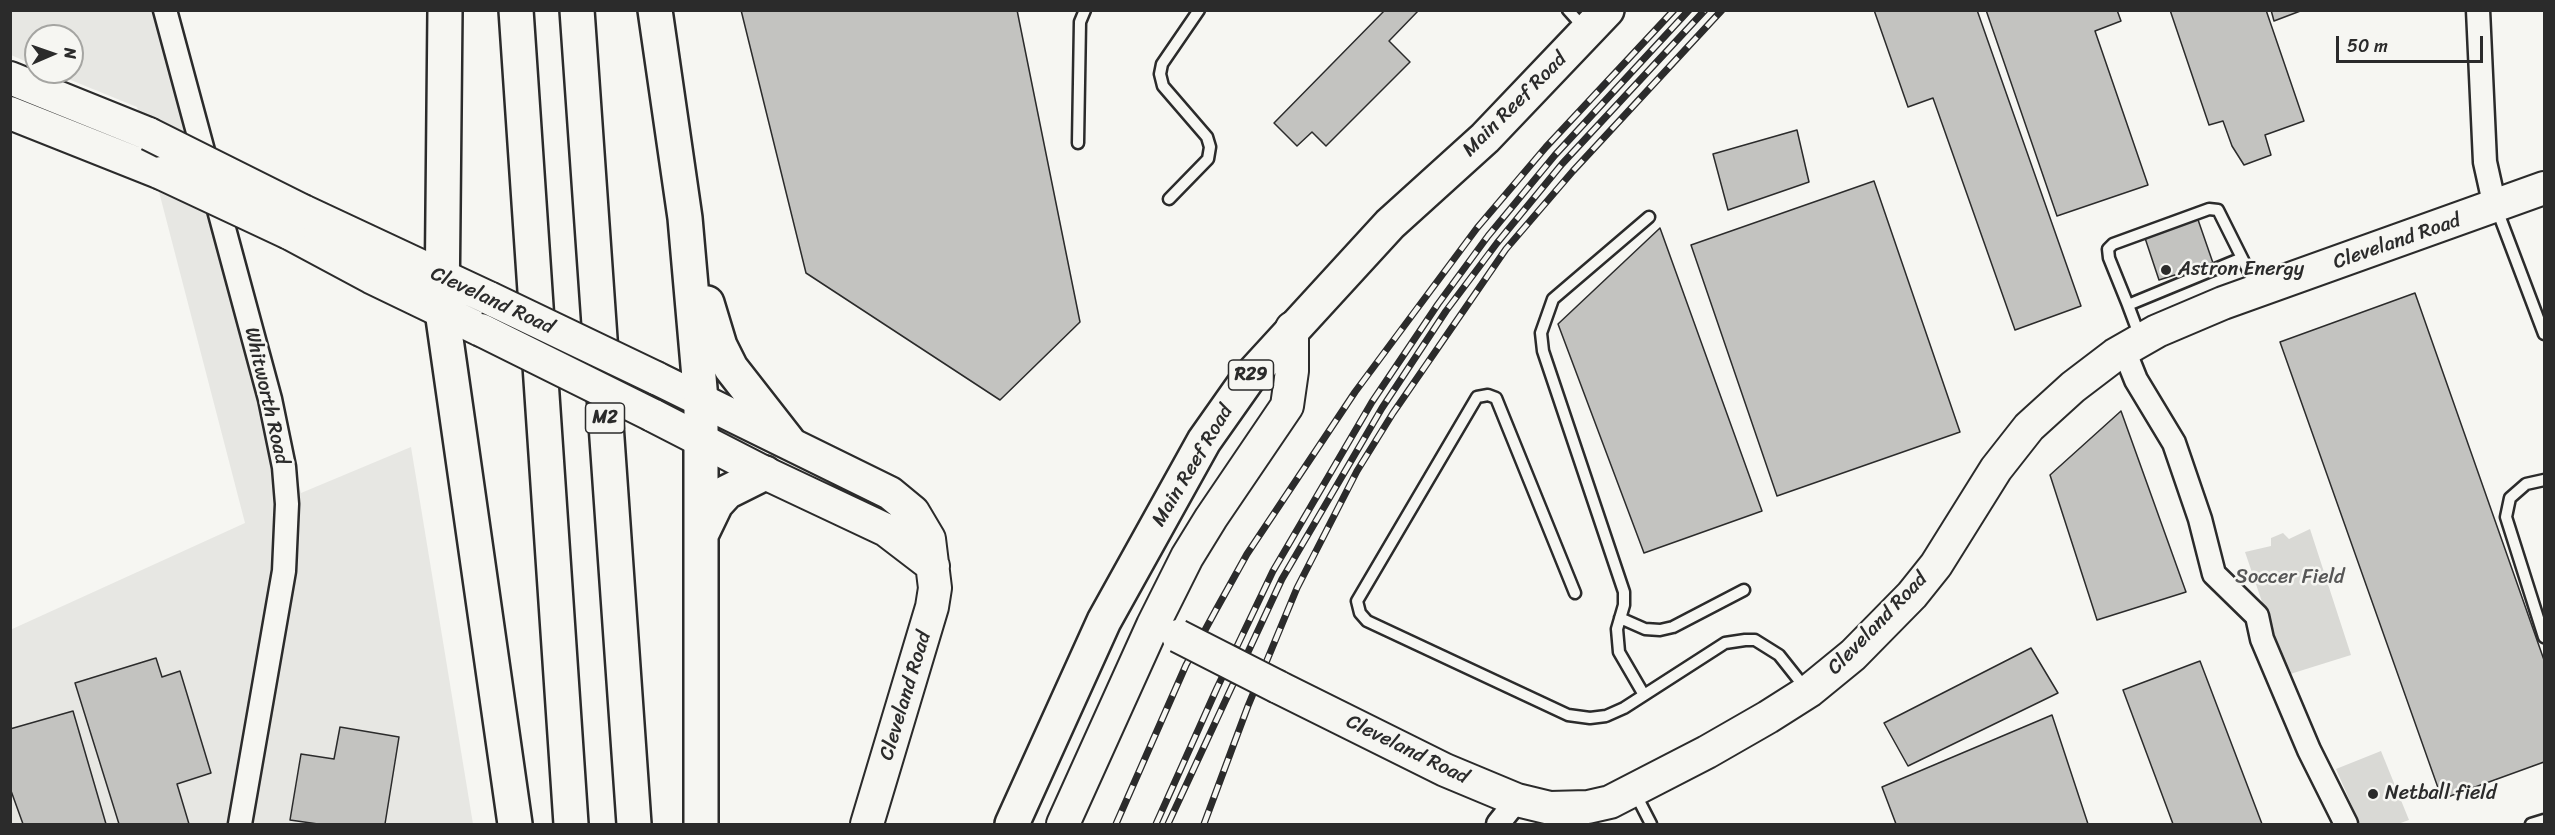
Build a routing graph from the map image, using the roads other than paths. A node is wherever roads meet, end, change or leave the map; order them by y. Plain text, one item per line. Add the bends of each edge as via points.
1 (165, 10) edge
2 (446, 10) edge
3 (516, 10) edge
4 (577, 10) edge
5 (655, 10) edge
6 (1085, 10) edge
7 (1199, 10) edge
8 (2478, 10) edge
9 (1587, 18) edge
10 (10, 78) edge
11 (10, 113) edge
12 (670, 113) junction
13 (1078, 143) dead end
14 (2544, 188) edge
15 (1169, 199) dead end
16 (2495, 207) junction
17 (1649, 217) dead end
18 (296, 222) junction
19 (2242, 258) junction
20 (2259, 291) junction
21 (443, 295) junction
22 (2128, 305) junction
23 (1292, 328) junction
24 (2544, 334) edge
25 (2132, 345) junction
26 (701, 400) junction
27 (702, 441) junction
28 (788, 441) junction
29 (765, 473) junction
30 (2544, 480) edge
31 (702, 534) junction
32 (933, 566) junction
33 (1744, 590) dead end
34 (1575, 593) dead end
35 (1620, 618) junction
36 (1166, 630) junction
37 (2544, 637) edge
38 (1809, 691) junction
39 (1644, 695) junction
40 (1634, 791) junction
41 (1508, 812) edge
42 (2544, 820) edge
43 (240, 825) edge
44 (515, 825) edge
45 (571, 825) edge
46 (634, 825) edge
47 (701, 825) edge
48 (867, 825) edge
49 (1012, 825) edge
50 (1063, 825) edge
51 (1651, 825) edge
52 (2346, 825) edge
53 (2531, 825) edge

1 - 43 street, Whitworth Road via 270,399 284,467 284,571
2 - 21 main road
3 - 45 main road
4 - 46 main road, M2
5 - 12 main road
6 - 13 lane via 1080,22
7 - 15 lane via 1162,64 1160,74 1163,86 1207,137 1210,147 1208,159
8 - 16 street via 2485,162
9 - 23 main road, Main Reef Road / R29 via 1485,138 1389,224
10 - 18 street, Cleveland Road, bridge via 149,134
11 - 18 street, Cleveland Road, bridge
12 - 26 main road via 685,218
12 - 28 main road via 703,287 720,346 731,368
14 - 16 street, Cleveland Road
16 - 20 street, Cleveland Road
16 - 24 lane
17 - 35 lane via 1553,299 1541,333 1543,351 1624,592
18 - 21 street, Cleveland Road via 371,277
19 - 20 lane
19 - 22 lane
19 - 22 lane via 2218,210 2209,209 2113,244 2108,249 2109,258
20 - 25 street, Cleveland Road via 2168,326
21 - 26 street, Cleveland Road, bridge via 489,298
21 - 27 street, Cleveland Road, bridge via 481,330
21 - 44 main road
22 - 25 lane
23 - 36 street via 1287,406 1210,518
23 - 49 main road, Main Reef Road / R29 via 1247,380 1172,496 1104,621
25 - 38 street, Cleveland Road via 2073,387 2029,427 1996,469 1936,565 1912,595 1853,655
25 - 52 street via 2136,380 2174,443 2214,574 2257,616 2262,639 2309,750
26 - 27 main road
26 - 28 street, Cleveland Road
27 - 29 street, Cleveland Road
27 - 31 main road
28 - 32 street, Cleveland Road via 905,504 929,539
29 - 31 main road via 727,492 707,518
29 - 32 street, Cleveland Road via 886,530
30 - 37 lane via 2526,484 2510,498 2506,517
31 - 47 main road
32 - 48 street, Cleveland Road via 935,588 926,632
33 - 35 lane via 1660,630 1645,629
34 - 39 lane via 1496,398 1478,397 1357,601 1360,613 1367,621 1568,715 1606,716
35 - 39 lane via 1619,652
36 - 41 street, Cleveland Road, bridge via 1445,770
36 - 50 street
38 - 39 lane via 1779,655 1755,640 1745,640 1725,643
38 - 40 street, Cleveland Road
40 - 41 street, Cleveland Road via 1610,802 1568,809
40 - 51 lane
42 - 53 lane

